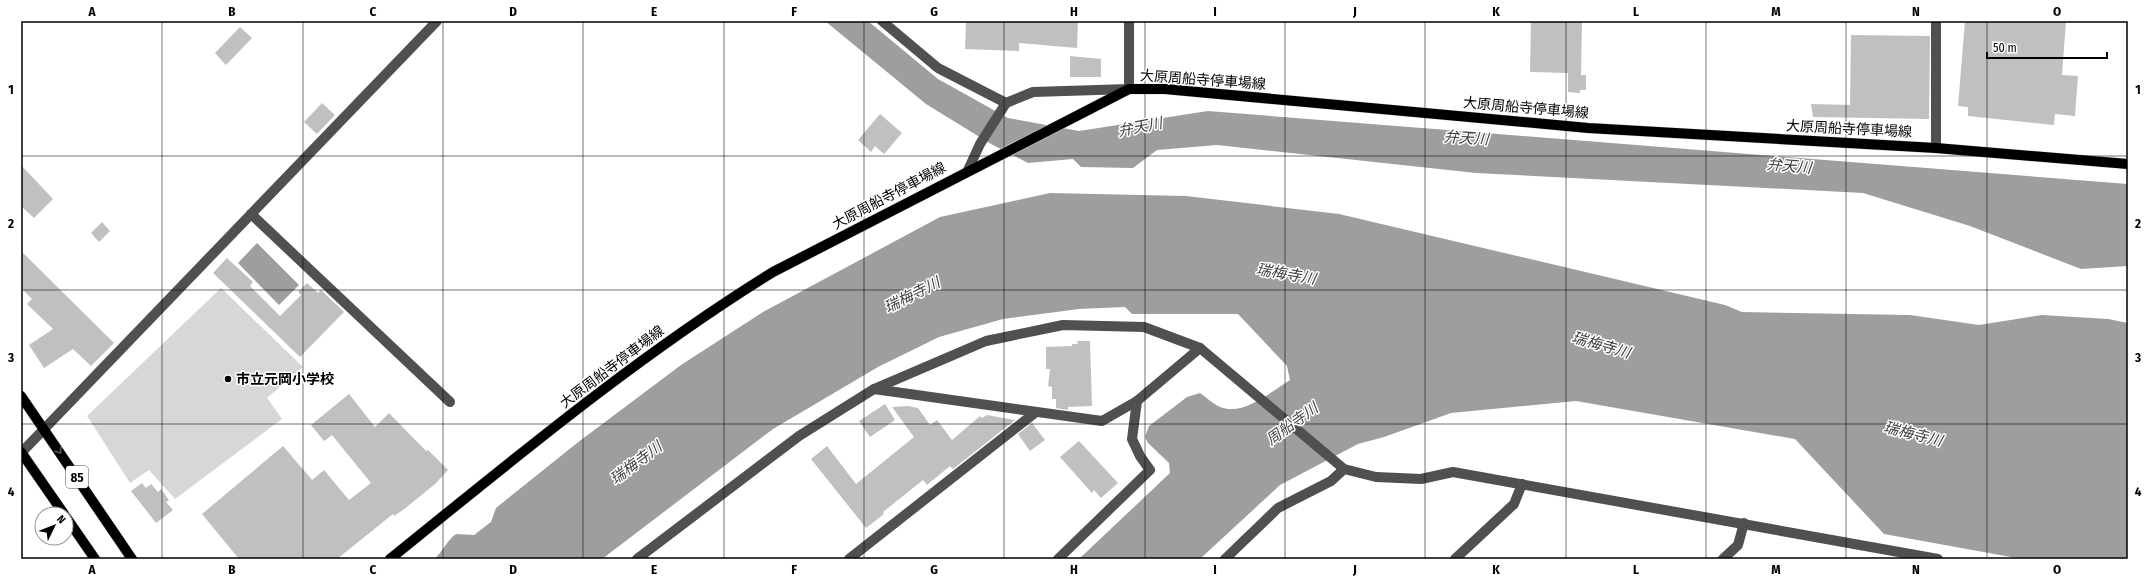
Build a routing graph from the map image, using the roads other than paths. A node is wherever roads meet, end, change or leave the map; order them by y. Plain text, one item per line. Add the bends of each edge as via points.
1 (437, 21) edge
2 (882, 21) edge
3 (1129, 21) edge
4 (1936, 21) edge
5 (1129, 89) junction
6 (1006, 103) junction
7 (1936, 148) junction
8 (2128, 164) edge
9 (968, 170) junction
10 (250, 214) junction
11 (1200, 348) junction
12 (874, 389) junction
13 (21, 396) edge
14 (1137, 401) junction
15 (450, 402) dead end
16 (1036, 412) junction
17 (44, 429) junction
18 (21, 453) edge
19 (1344, 469) junction
20 (1522, 484) junction
21 (58, 506) edge
22 (1744, 523) junction
23 (74, 529) edge
24 (95, 559) edge
25 (132, 559) edge
26 (390, 559) edge
27 (637, 559) edge
28 (849, 559) edge
29 (1058, 559) edge
30 (1225, 559) edge
31 (1455, 559) edge
32 (1723, 559) edge
33 (1938, 559) edge

1 - 10 street
2 - 6 street via 938,68
3 - 5 street
4 - 7 street
5 - 6 street via 1033,92
5 - 7 main road, 大原周船寺停車場線 via 1165,88 1588,128
5 - 9 main road, 大原周船寺停車場線
6 - 9 street via 980,144
7 - 8 main road, 大原周船寺停車場線
9 - 26 main road, 大原周船寺停車場線 via 773,272 741,292 663,345 481,485
10 - 15 street
10 - 17 street
11 - 12 street via 1144,327 1062,325 986,341
11 - 14 street
11 - 19 street
12 - 16 street
12 - 27 street via 799,436
13 - 17 main road, 85
14 - 16 street via 1102,421
14 - 29 street via 1132,440 1150,470
16 - 28 street
17 - 18 street
17 -> 25 main road, 85
18 - 21 main road, 85
19 - 20 street via 1376,477 1422,478 1453,472
19 - 30 street via 1331,481 1278,508
20 - 22 street
20 - 31 street via 1514,504
22 - 32 street via 1738,545
22 - 33 street
23 - 24 main road

